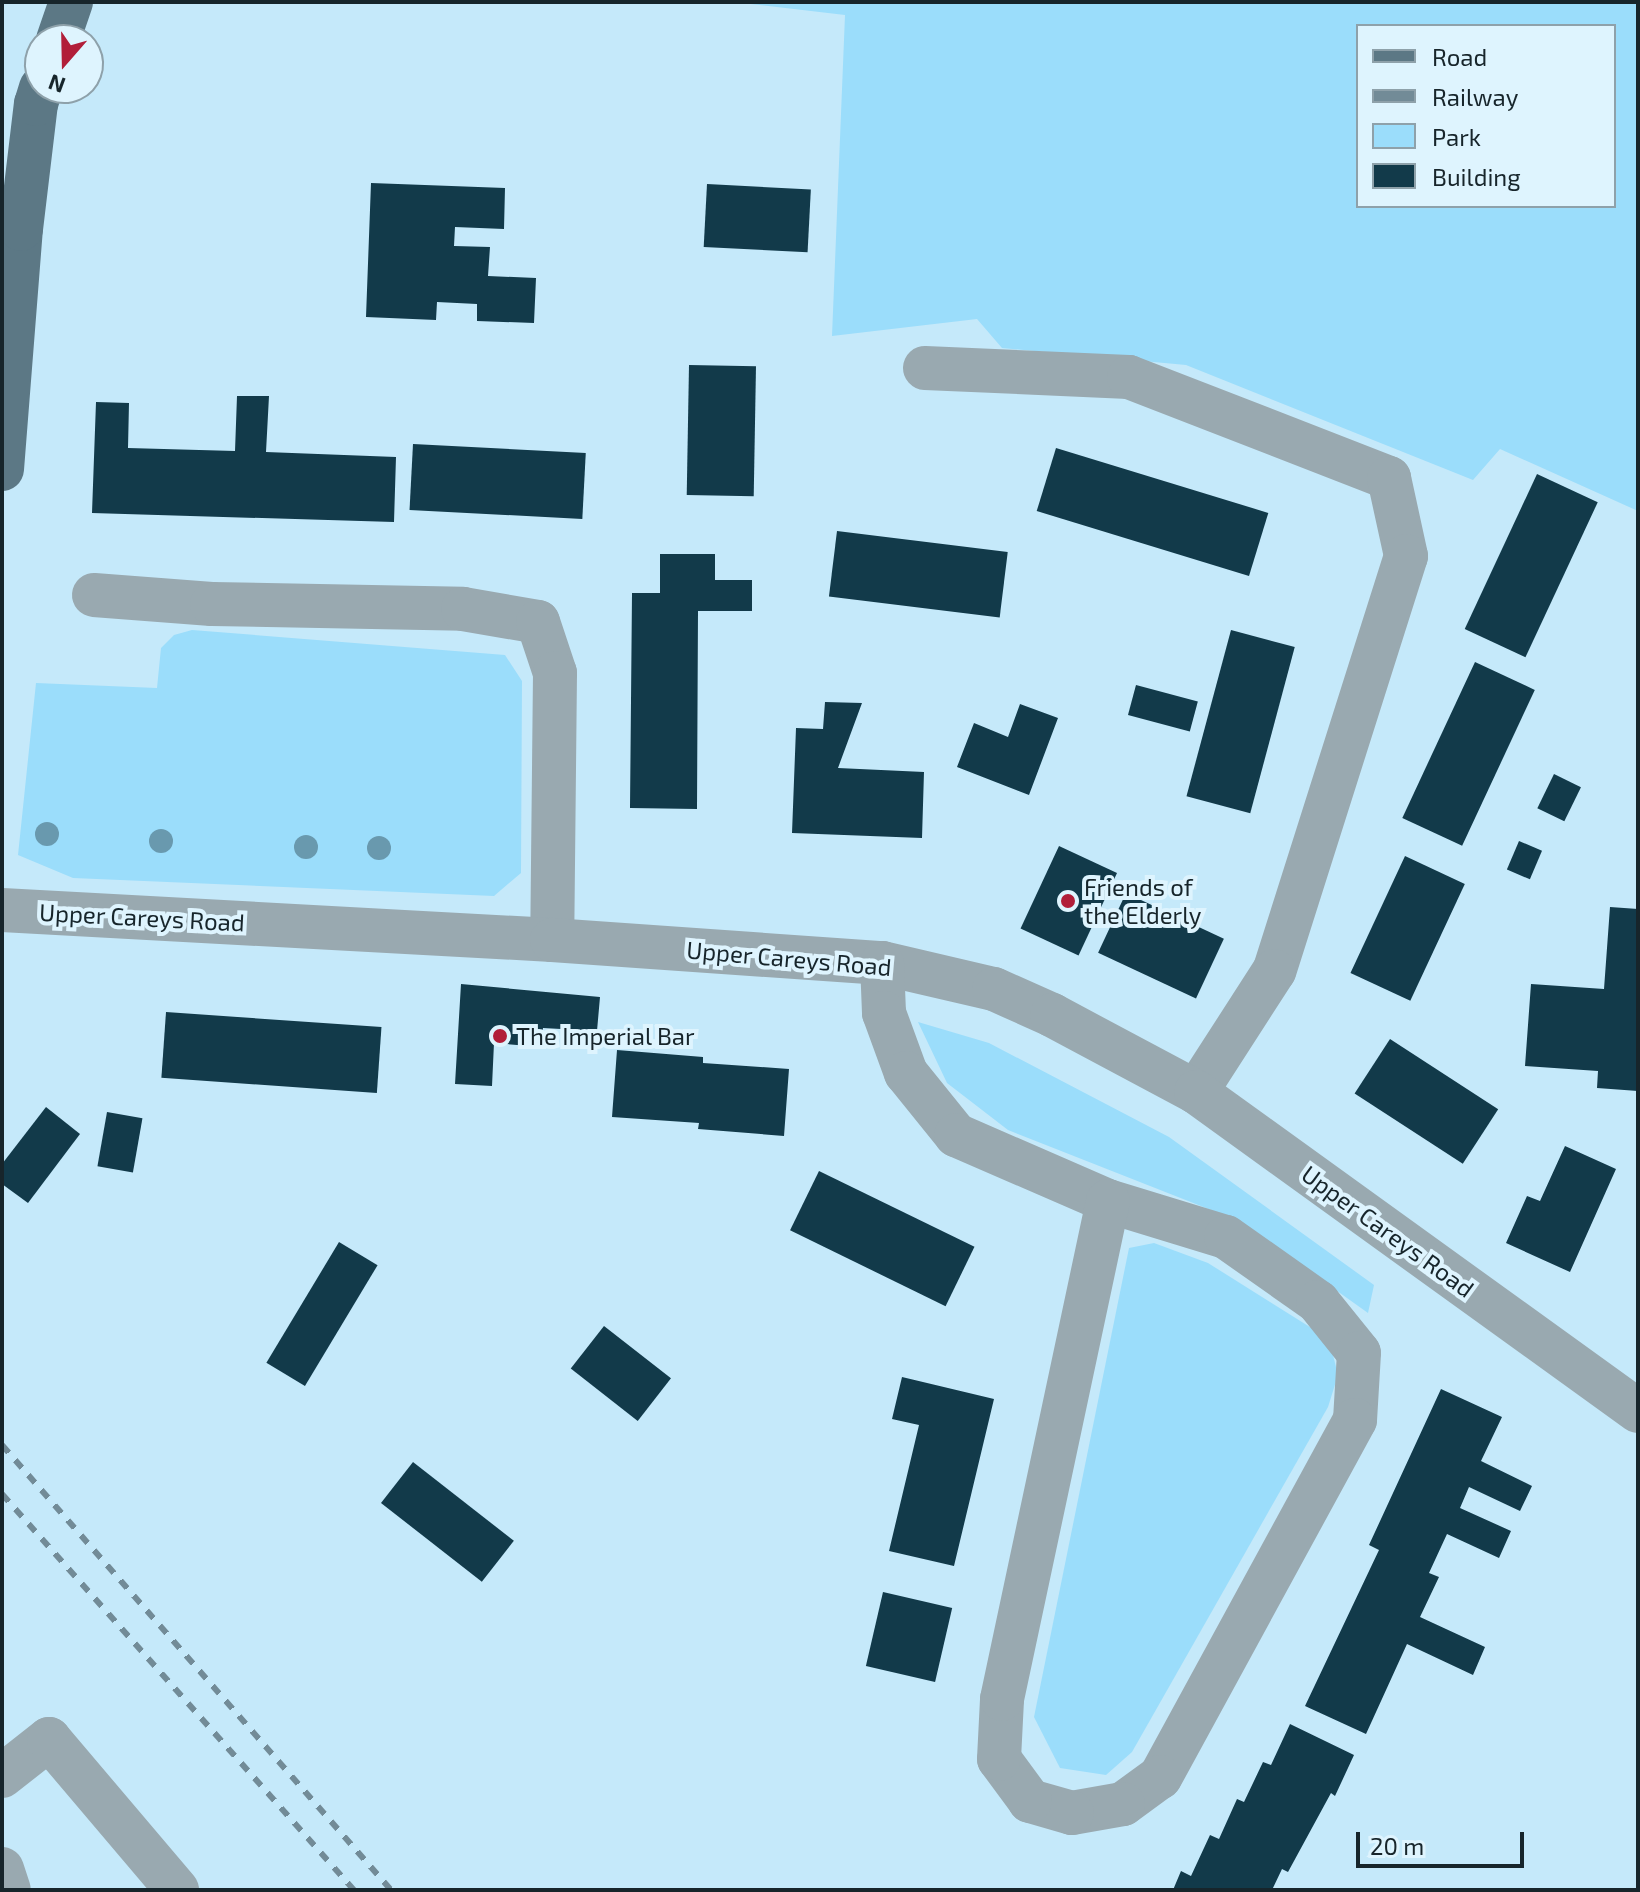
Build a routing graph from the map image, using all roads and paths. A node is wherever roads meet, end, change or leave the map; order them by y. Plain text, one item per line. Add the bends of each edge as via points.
1 (71, 2) edge
2 (63, 24) edge
3 (36, 104) edge
4 (925, 368) dead end
5 (5, 397) edge
6 (2, 469) edge
7 (94, 595) dead end
8 (2, 910) edge
9 (552, 940) junction
10 (882, 963) junction
11 (1196, 1092) junction
12 (1108, 1201) junction
13 (1638, 1411) edge
14 (2, 1776) edge
15 (2, 1869) edge
16 (9, 1890) edge
17 (177, 1890) edge

1 - 2 main road
3 - 5 main road
4 - 11 street via 1129,377 1389,478 1406,556 1274,971
5 - 6 main road
7 - 9 street via 212,604 463,609 538,622 555,673
8 - 9 street, Upper Careys Road
9 - 10 street, Upper Careys Road
10 - 11 street, Upper Careys Road via 994,989
10 - 12 street via 884,1013 906,1073 956,1135
11 - 13 street, Upper Careys Road
12 - 12 street via 1226,1237 1318,1302 1359,1353 1355,1420 1160,1777 1123,1804 1072,1813 1030,1801 999,1759 1002,1699
14 - 17 street via 49,1739
15 - 16 street

